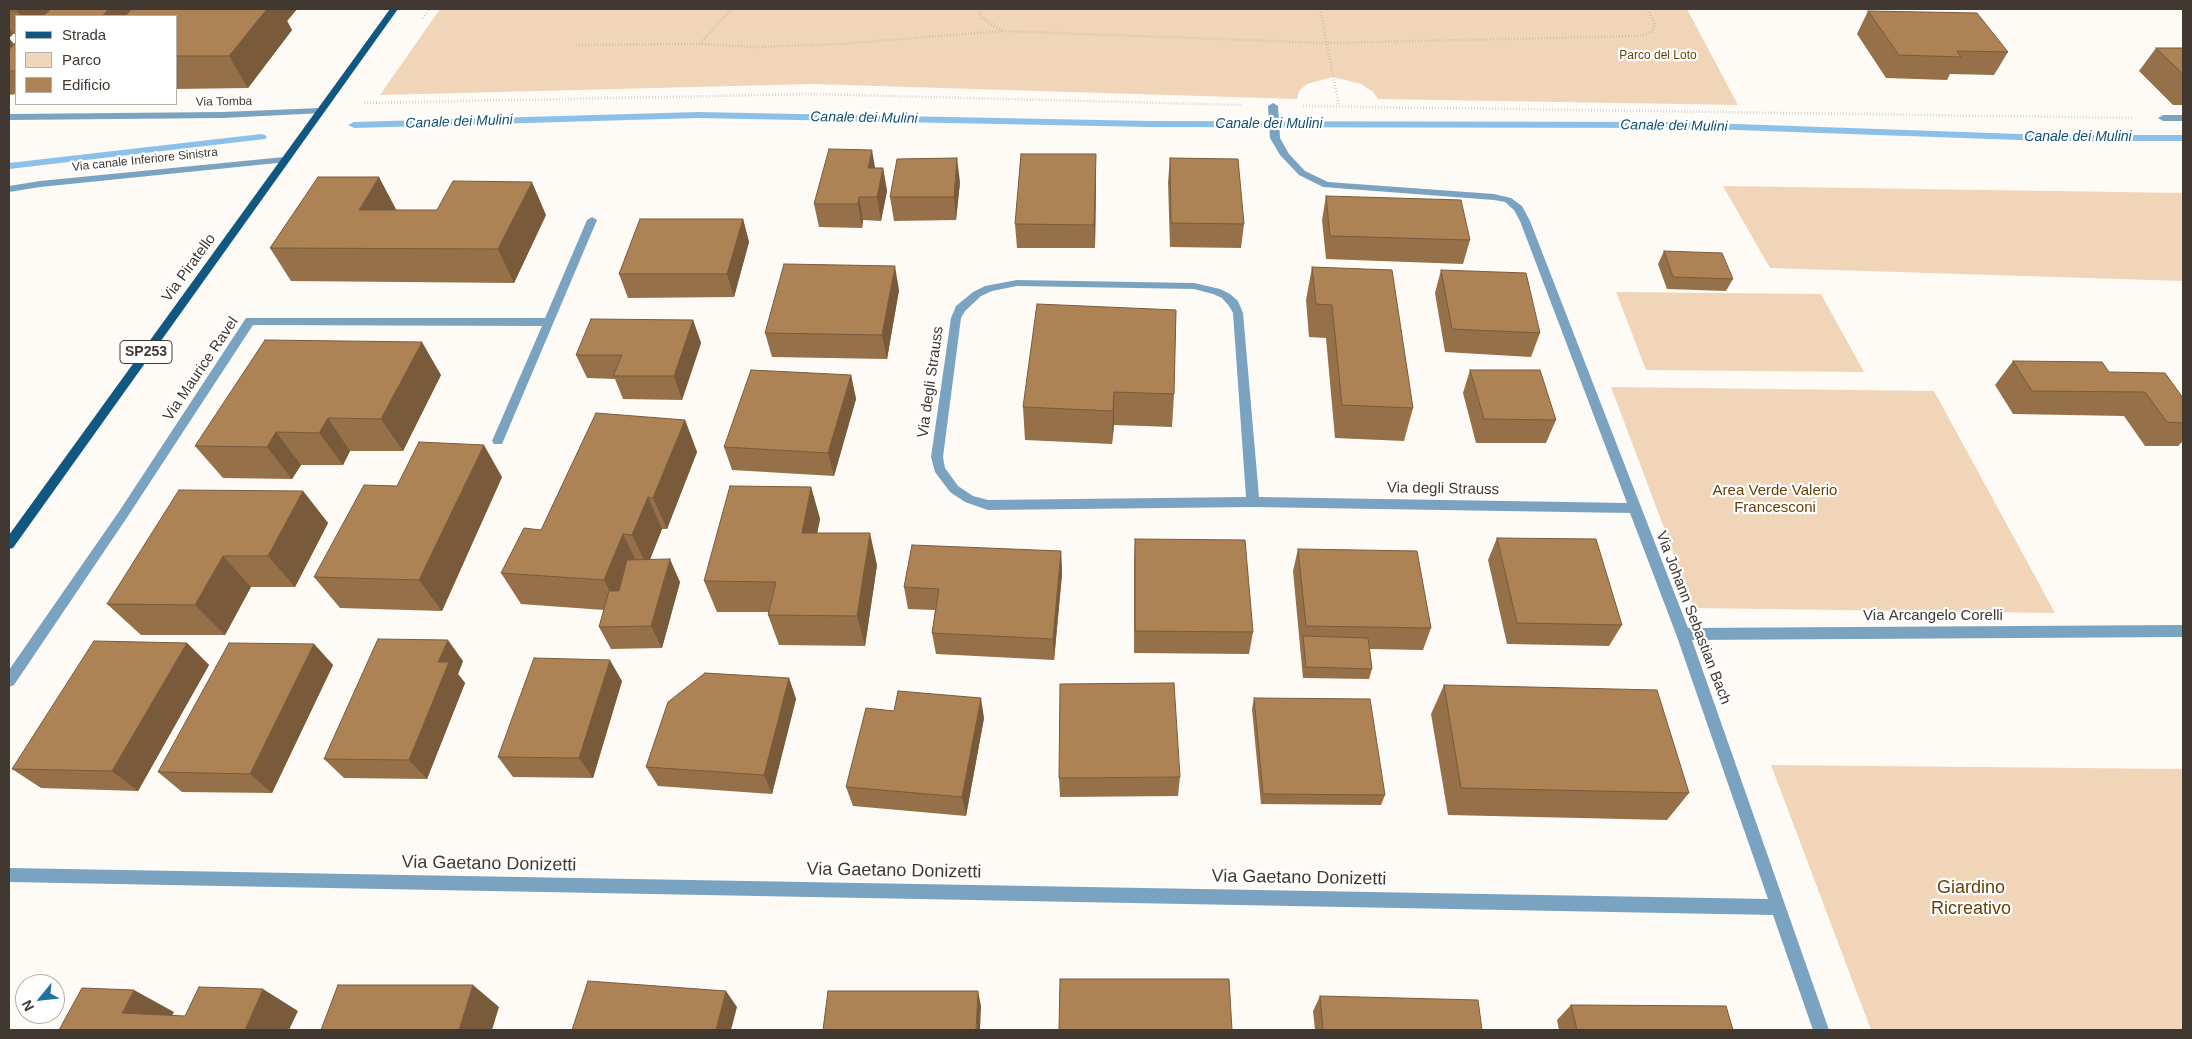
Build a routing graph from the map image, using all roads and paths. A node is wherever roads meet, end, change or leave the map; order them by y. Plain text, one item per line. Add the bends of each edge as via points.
1 (394, 9) edge
2 (429, 9) edge
3 (731, 9) edge
4 (979, 9) edge
5 (1320, 9) edge
6 (1648, 9) edge
7 (418, 25) dead end
8 (1003, 31) junction
9 (1327, 43) junction
10 (700, 44) junction
11 (576, 45) dead end
12 (367, 100) dead end
13 (407, 104) dead end
14 (1274, 106) dead end
15 (1339, 106) dead end
16 (320, 111) junction
17 (9, 117) edge
18 (2163, 118) dead end
19 (2183, 118) edge
20 (284, 160) junction
21 (9, 189) edge
22 (592, 220) dead end
23 (549, 322) junction
24 (498, 441) dead end
25 (1253, 502) junction
26 (1634, 508) junction
27 (9, 544) edge
28 (2183, 631) edge
29 (1683, 634) junction
30 (9, 681) edge
31 (9, 875) edge
32 (1779, 907) junction
33 (1821, 1030) edge

1 - 16 main road, Via Piratello / SP253
2 - 7 path
3 - 10 path
4 - 8 path via 982,18
5 - 9 path
6 - 9 path via 1655,25 1652,32 1640,36
8 - 9 path
8 - 10 path via 839,44 755,47
9 - 15 path
10 - 11 path
12 - 13 path via 364,103
14 - 26 street, Via Johann Sebastian Bach via 1275,138 1285,155 1302,173 1326,185 1494,197 1508,200 1518,208
16 - 17 street, Via Tomba
16 - 20 main road, Via Piratello / SP253
18 - 19 street
20 - 21 street, Via canale Inferiore Sinistra
20 - 27 main road, Via Piratello / SP253
22 - 23 street
23 - 24 street
23 - 30 street, Via Maurice Ravel via 250,321
25 - 25 street, Via degli Strauss via 988,505 954,490 939,469 937,457 956,318 960,309 972,297 989,288 1017,284 1194,286 1226,296 1238,313
25 - 26 street, Via degli Strauss
26 - 29 street, Via Johann Sebastian Bach
28 - 29 street, Via Arcangelo Corelli
29 - 32 street, Via Johann Sebastian Bach
31 - 32 street, Via Gaetano Donizetti
32 - 33 street, Via Johann Sebastian Bach

